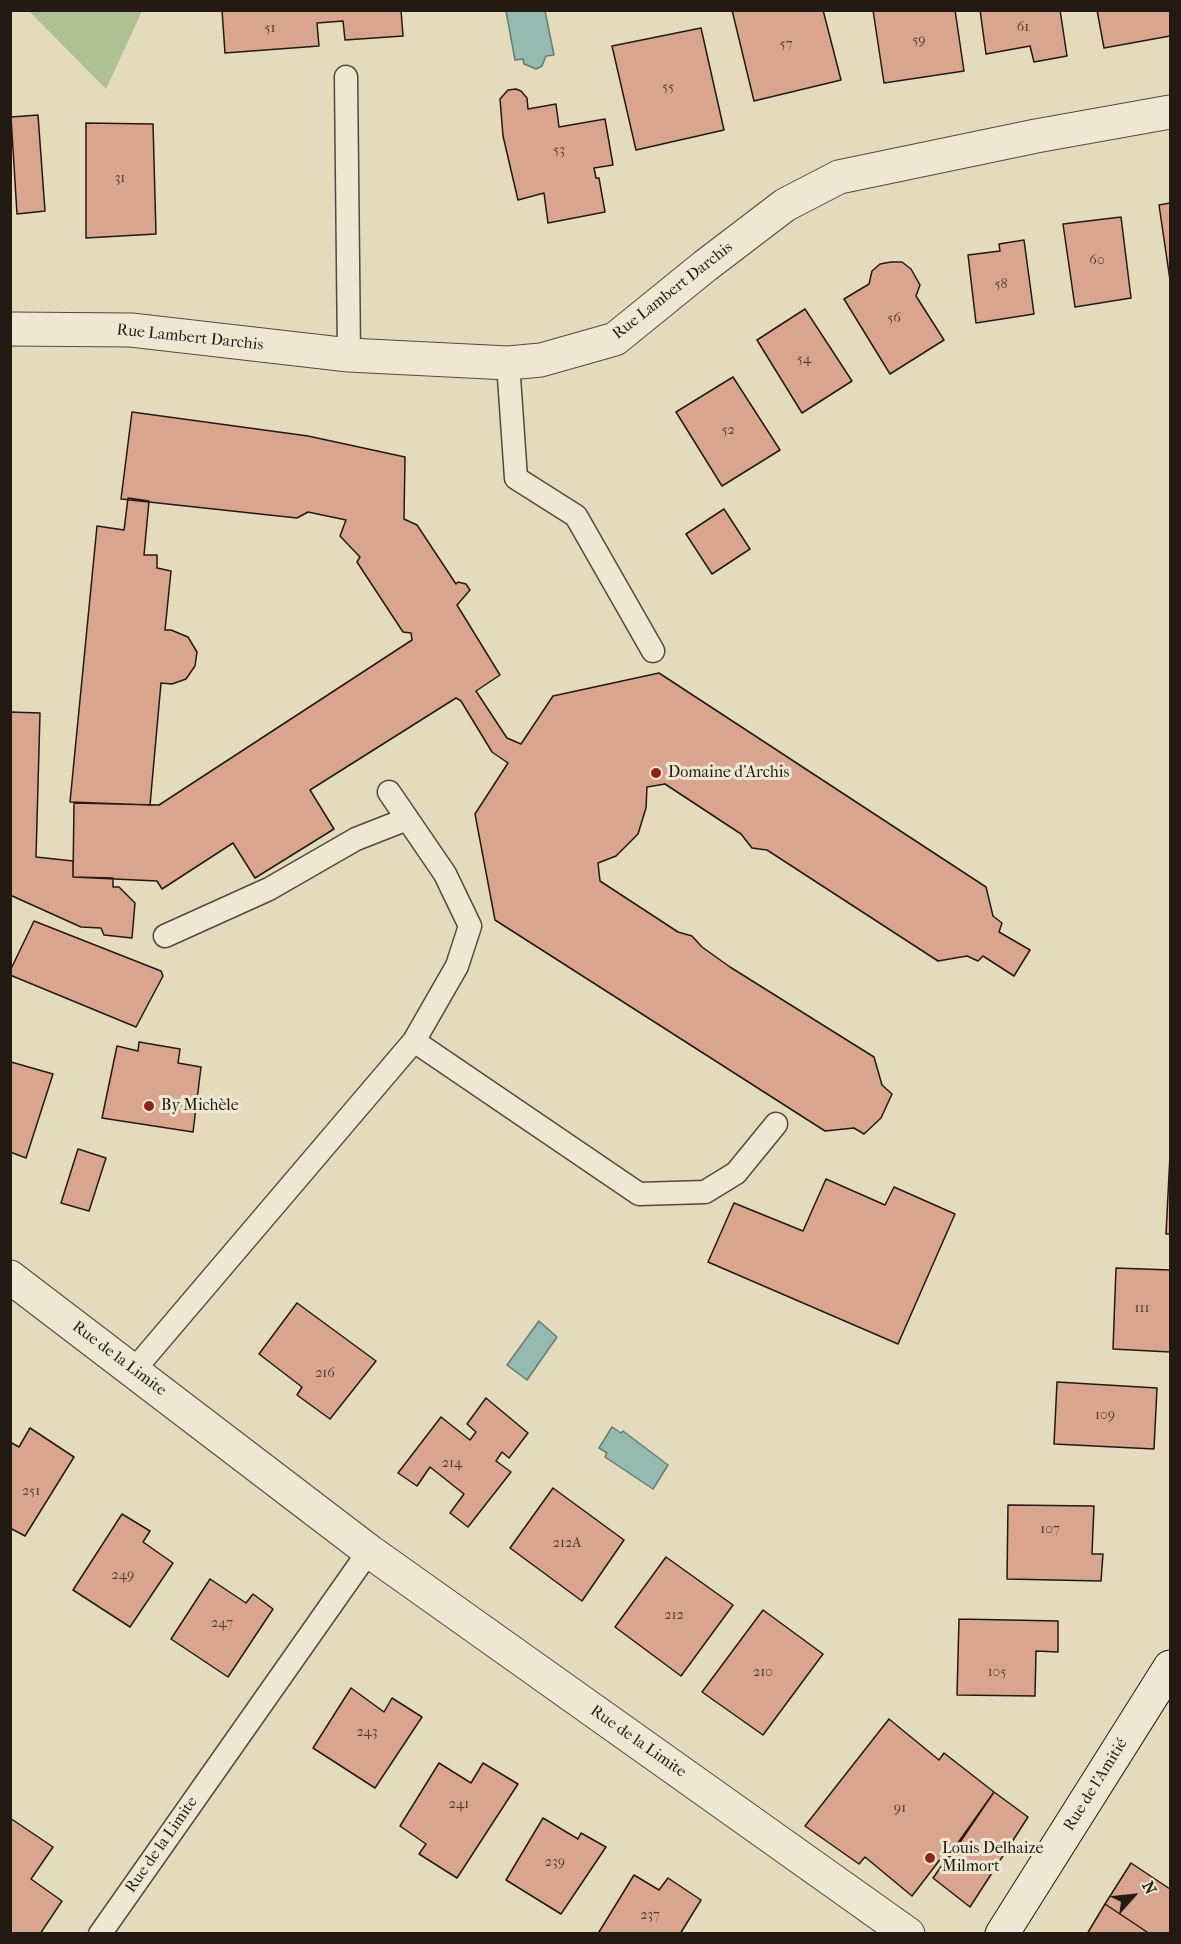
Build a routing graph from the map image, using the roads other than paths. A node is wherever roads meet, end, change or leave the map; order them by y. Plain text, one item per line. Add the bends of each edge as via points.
1 (346, 77) dead end
2 (1170, 112) edge
3 (10, 329) edge
4 (349, 355) junction
5 (508, 363) junction
6 (653, 651) dead end
7 (389, 792) dead end
8 (407, 819) junction
9 (165, 936) dead end
10 (414, 1041) junction
11 (776, 1124) dead end
12 (10, 1277) edge
13 (134, 1371) junction
14 (369, 1551) junction
15 (1170, 1667) edge
16 (100, 1934) edge
17 (908, 1934) edge
18 (1002, 1934) edge

1 - 4 lane
2 - 5 street, Rue Lambert Darchis via 839,177 786,205 615,339 541,360
3 - 4 street, Rue Lambert Darchis via 131,330
4 - 5 street, Rue Lambert Darchis
5 - 6 lane via 516,478 576,516
7 - 8 lane
8 - 9 lane via 356,839 269,889
8 - 10 lane via 445,874 470,926 457,966
10 - 11 lane via 639,1194 705,1192 736,1173
10 - 13 lane
12 - 13 street, Rue de la Limite
13 - 14 street, Rue de la Limite
14 - 16 lane, Rue de la Limite
14 - 17 street, Rue de la Limite
15 - 18 street, Rue de l'Amitié

